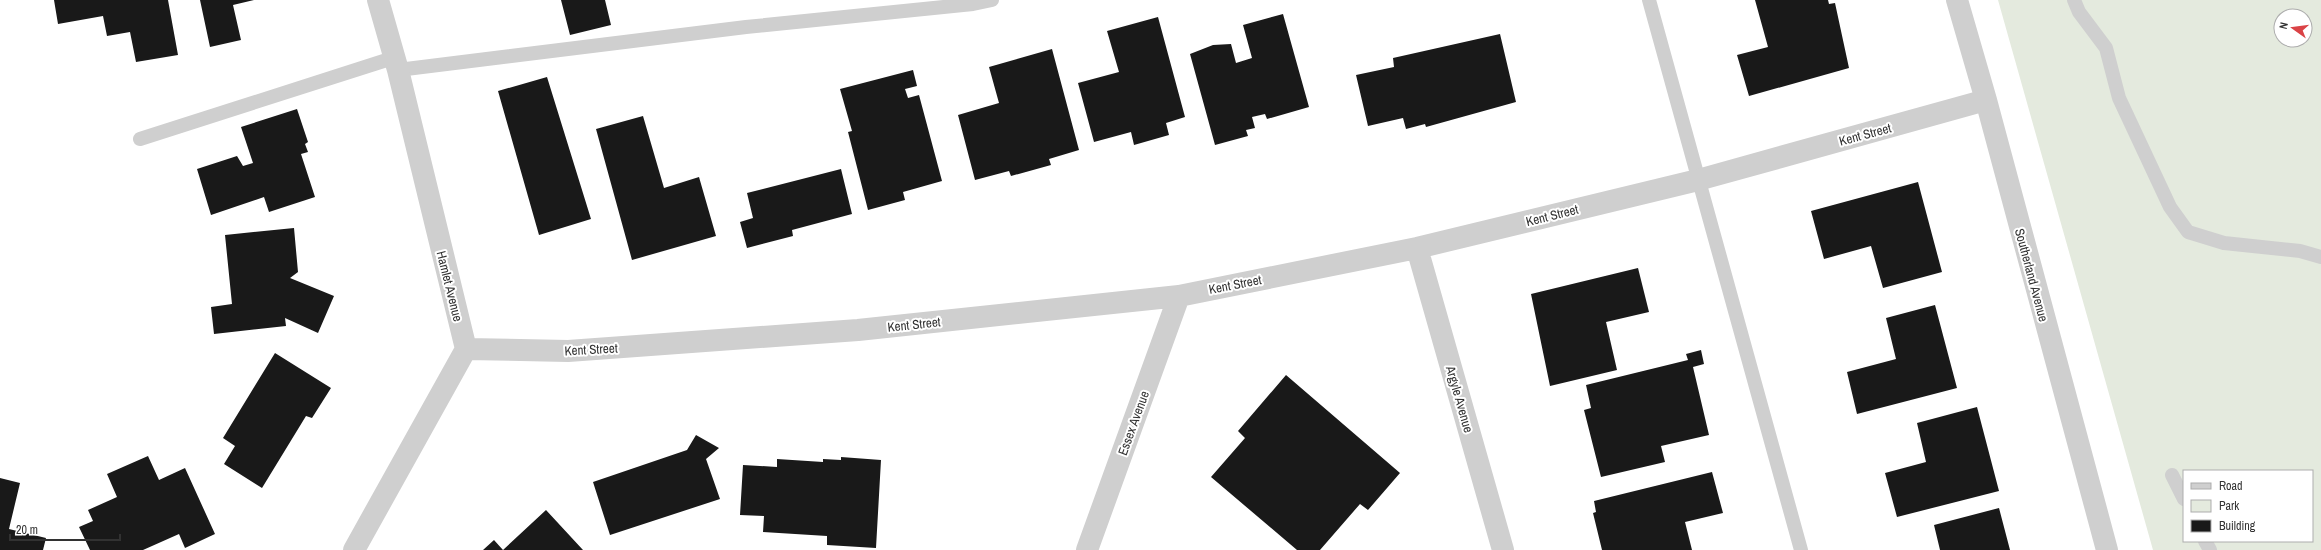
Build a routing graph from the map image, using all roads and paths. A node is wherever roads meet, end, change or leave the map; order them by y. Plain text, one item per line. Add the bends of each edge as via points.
1 (378, 0) edge
2 (992, 0) edge
3 (1649, 0) edge
4 (1957, 0) edge
5 (2074, 0) edge
6 (396, 64) junction
7 (1986, 100) junction
8 (140, 139) dead end
9 (1698, 180) junction
10 (1418, 248) junction
11 (2321, 257) edge
12 (1180, 296) junction
13 (466, 349) junction
14 (2172, 475) dead end
15 (2183, 497) edge
16 (354, 550) edge
17 (1087, 550) edge
18 (1503, 550) edge
19 (1801, 550) edge
20 (2107, 550) edge

1 - 6 street, Hamlet Avenue
2 - 6 lane
3 - 9 lane
4 - 7 street, Southerland Avenue
5 - 11 lane via 2079,12 2106,48 2119,98 2170,207 2188,232 2224,243 2300,251
6 - 8 lane
6 - 13 street, Hamlet Avenue
7 - 9 street, Kent Street
7 - 20 street, Southerland Avenue
9 - 10 street, Kent Street
9 - 19 lane
10 - 12 street, Kent Street
10 - 18 street, Argyle Avenue
12 - 13 street, Kent Street via 850,331 568,351
12 - 17 street, Essex Avenue
13 - 16 street
14 - 15 lane

